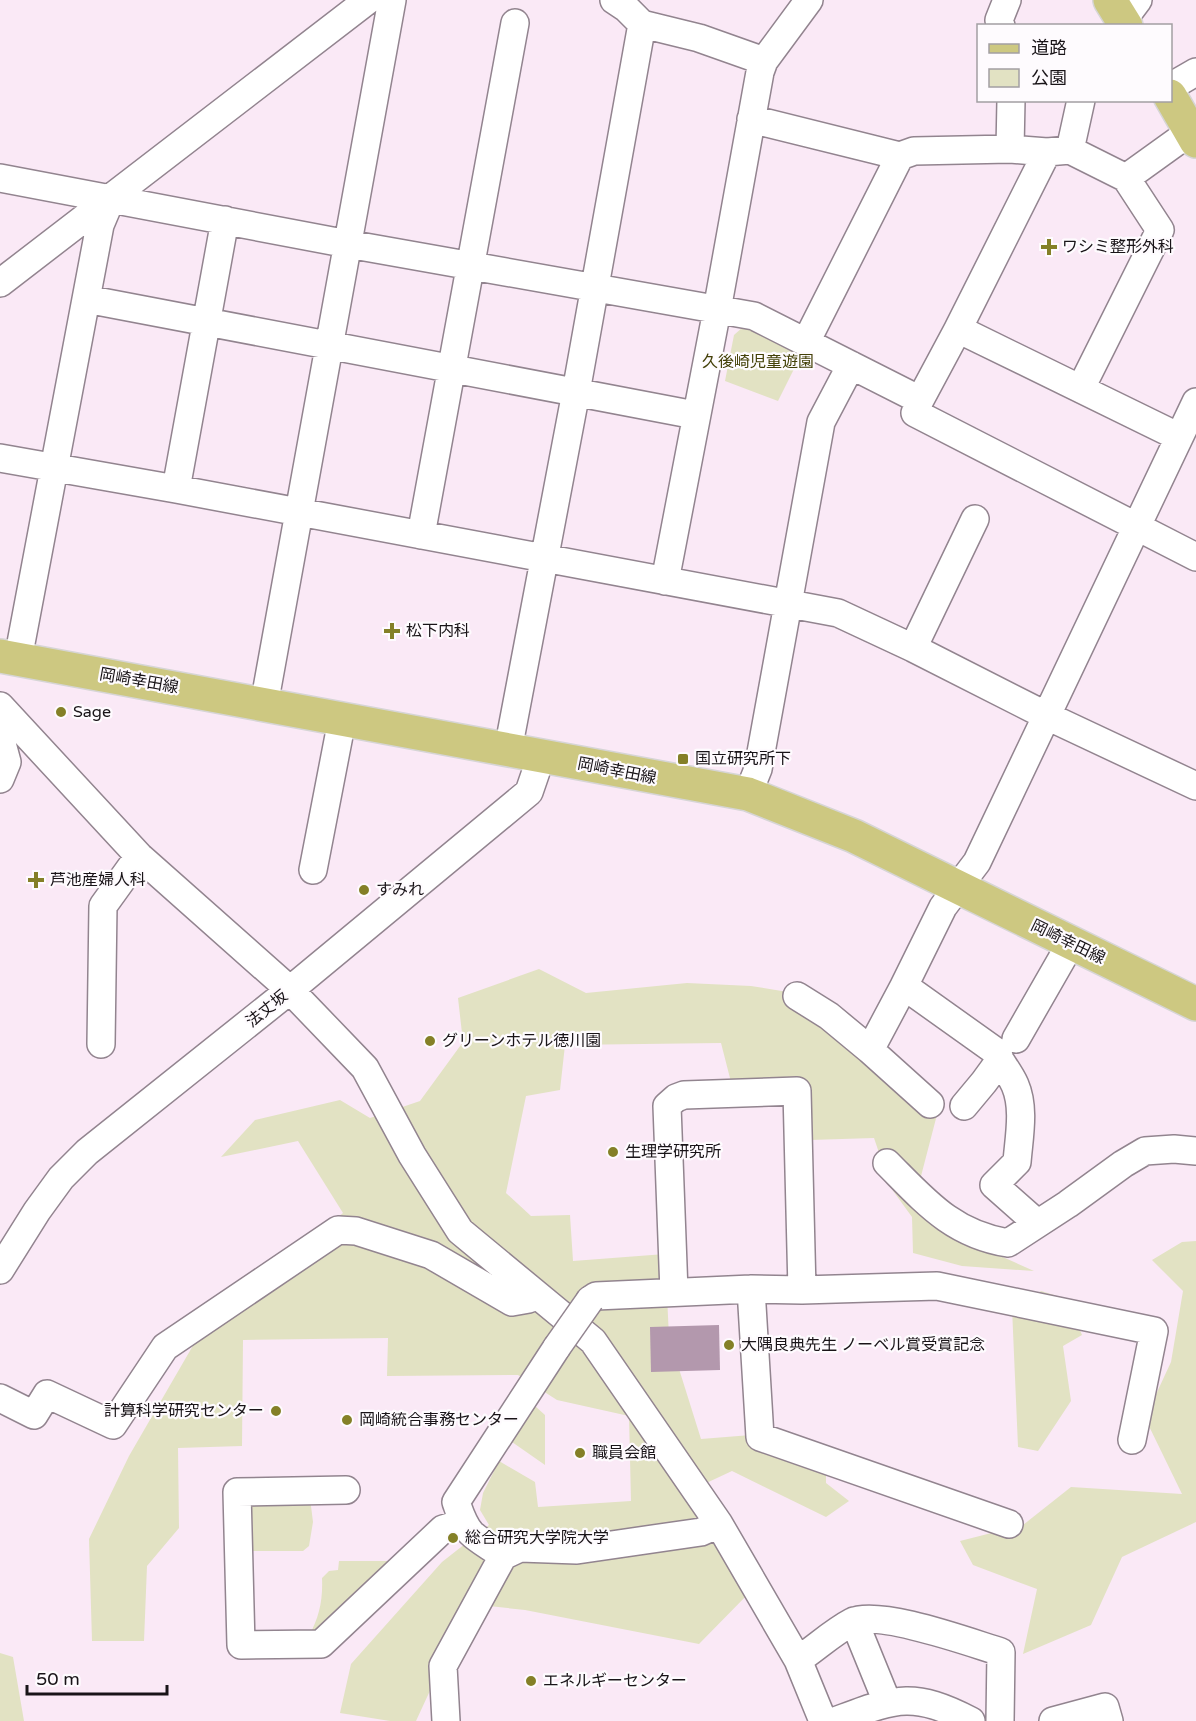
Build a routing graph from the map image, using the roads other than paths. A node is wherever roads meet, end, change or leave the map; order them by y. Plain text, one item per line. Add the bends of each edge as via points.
1 (368, 0) edge
2 (392, 0) edge
3 (614, 0) edge
4 (809, 0) edge
5 (1007, 0) edge
6 (515, 23) dead end
7 (642, 24) junction
8 (1000, 24) edge
9 (764, 61) junction
10 (1196, 72) edge
11 (1172, 86) edge
12 (1172, 100) edge
13 (1011, 102) edge
14 (1081, 102) edge
15 (751, 119) junction
16 (1193, 137) edge
17 (1010, 149) junction
18 (1058, 151) junction
19 (900, 156) junction
20 (0, 178) edge
21 (1126, 178) junction
22 (111, 199) junction
23 (225, 220) junction
24 (348, 244) junction
25 (471, 265) junction
26 (0, 283) edge
27 (595, 287) junction
28 (86, 299) junction
29 (717, 310) junction
30 (207, 322) junction
31 (958, 329) junction
32 (806, 342) junction
33 (331, 345) junction
34 (851, 365) junction
35 (451, 368) junction
36 (1081, 388) junction
37 (576, 392) junction
38 (920, 400) junction
39 (1196, 402) edge
40 (695, 415) junction
41 (1179, 437) junction
42 (0, 458) edge
43 (54, 468) junction
44 (177, 489) junction
45 (298, 513) junction
46 (975, 519) dead end
47 (1136, 527) junction
48 (421, 535) junction
49 (1196, 557) edge
50 (544, 560) junction
51 (665, 581) junction
52 (788, 604) junction
53 (913, 648) junction
54 (9, 658) edge
55 (264, 705) junction
56 (0, 706) edge
57 (1047, 716) junction
58 (342, 720) junction
59 (0, 736) edge
60 (508, 750) junction
61 (541, 757) junction
62 (0, 779) edge
63 (1196, 786) edge
64 (748, 794) junction
65 (139, 856) junction
66 (313, 870) dead end
67 (958, 887) junction
68 (1071, 943) junction
69 (904, 986) junction
70 (290, 990) junction
71 (797, 996) dead end
72 (1196, 1004) edge
73 (1016, 1039) dead end
74 (101, 1044) dead end
75 (870, 1050) junction
76 (1000, 1060) junction
77 (930, 1104) dead end
78 (964, 1106) dead end
79 (1196, 1151) edge
80 (887, 1163) dead end
81 (1037, 1224) junction
82 (0, 1270) edge
83 (751, 1289) junction
84 (802, 1290) junction
85 (674, 1292) junction
86 (535, 1293) junction
87 (0, 1398) edge
88 (1132, 1440) dead end
89 (346, 1490) dead end
90 (463, 1523) junction
91 (719, 1524) junction
92 (1009, 1524) dead end
93 (503, 1556) junction
94 (854, 1621) junction
95 (798, 1660) junction
96 (886, 1702) junction
97 (446, 1721) edge
98 (823, 1721) edge
99 (835, 1721) edge
100 (971, 1721) edge
101 (1000, 1721) edge
102 (1053, 1721) edge
103 (1109, 1721) edge

1 - 22 street
2 - 24 street
3 - 7 street
4 - 9 street
5 - 8 street
6 - 25 street
7 - 9 street via 699,38
7 - 27 street
9 - 15 street
10 - 11 street
12 - 16 main road
13 - 17 street
14 - 18 street
15 - 19 street
15 - 29 street
16 - 21 street
17 - 18 street
17 - 19 street via 914,151
18 - 21 street
18 - 31 street
19 - 32 street
20 - 22 street
21 - 36 street via 1160,230
22 - 23 street
22 - 26 street
22 - 28 street via 100,225
23 - 24 street
23 - 30 street
24 - 25 street
24 - 33 street
25 - 27 street
25 - 35 street
27 - 29 street
27 - 37 street
28 - 30 street
28 - 43 street
29 - 32 street via 754,316
29 - 40 street
30 - 33 street
30 - 44 street
31 - 36 street
31 - 38 street
32 - 34 street
33 - 35 street
33 - 45 street
34 - 38 street
34 - 52 street via 821,422
35 - 37 street
35 - 48 street
36 - 41 street
37 - 40 street
37 - 50 street
38 - 47 street via 915,413
39 - 41 street
40 - 51 street
41 - 47 street
42 - 43 street
43 - 44 street
43 - 54 street
44 - 45 street
45 - 48 street
45 - 55 street
46 - 53 street
47 - 49 street
47 - 57 street
48 - 50 street
50 - 51 street
50 - 60 street
51 - 52 street
52 - 53 street via 838,614
52 - 64 street via 758,769
53 - 57 street
54 - 55 main road, 岡崎幸田線
55 - 58 main road, 岡崎幸田線
56 - 65 street
57 - 63 street
57 - 67 street via 977,862
58 - 60 main road, 岡崎幸田線
58 - 66 street
59 - 62 street via 7,762
60 - 61 main road, 岡崎幸田線
61 - 64 main road, 岡崎幸田線
61 - 70 street, 法丈坂 via 529,792
64 - 67 main road, 岡崎幸田線 via 855,836
65 - 70 street
65 - 74 street via 103,906
67 - 68 main road, 岡崎幸田線
67 - 69 street via 943,907
68 - 72 main road, 岡崎幸田線
68 - 73 street
69 - 75 street
69 - 76 street via 998,1053
70 - 82 street, 法丈坂 via 87,1152 61,1178
70 - 86 street via 365,1068 412,1155 460,1230
71 - 75 street via 830,1016
75 - 77 street
76 - 78 street
76 - 81 street via 1020,1101 1019,1134 1017,1162 994,1185
79 - 81 street via 1145,1151
80 - 81 street via 949,1221 988,1240 1008,1243
83 - 84 street
83 - 85 street
83 - 92 street via 760,1437
84 - 85 street via 797,1091 684,1095 667,1106
84 - 88 street via 937,1286 1154,1331
85 - 90 street, bridge via 596,1296 590,1300 456,1502
86 - 87 street via 529,1299 512,1302 430,1255 356,1231 338,1230 165,1347 113,1425 47,1394 34,1415
86 - 91 street via 592,1341
89 - 90 street via 237,1492 241,1645 321,1644 443,1529
90 - 93 street
91 - 93 street via 701,1532 577,1550 520,1548
91 - 95 street
93 - 97 street via 443,1666
94 - 95 street
94 - 96 street
94 - 101 street via 898,1622 1002,1652
95 - 98 street
96 - 99 street
96 - 100 street via 917,1700
102 - 103 street via 1105,1707

